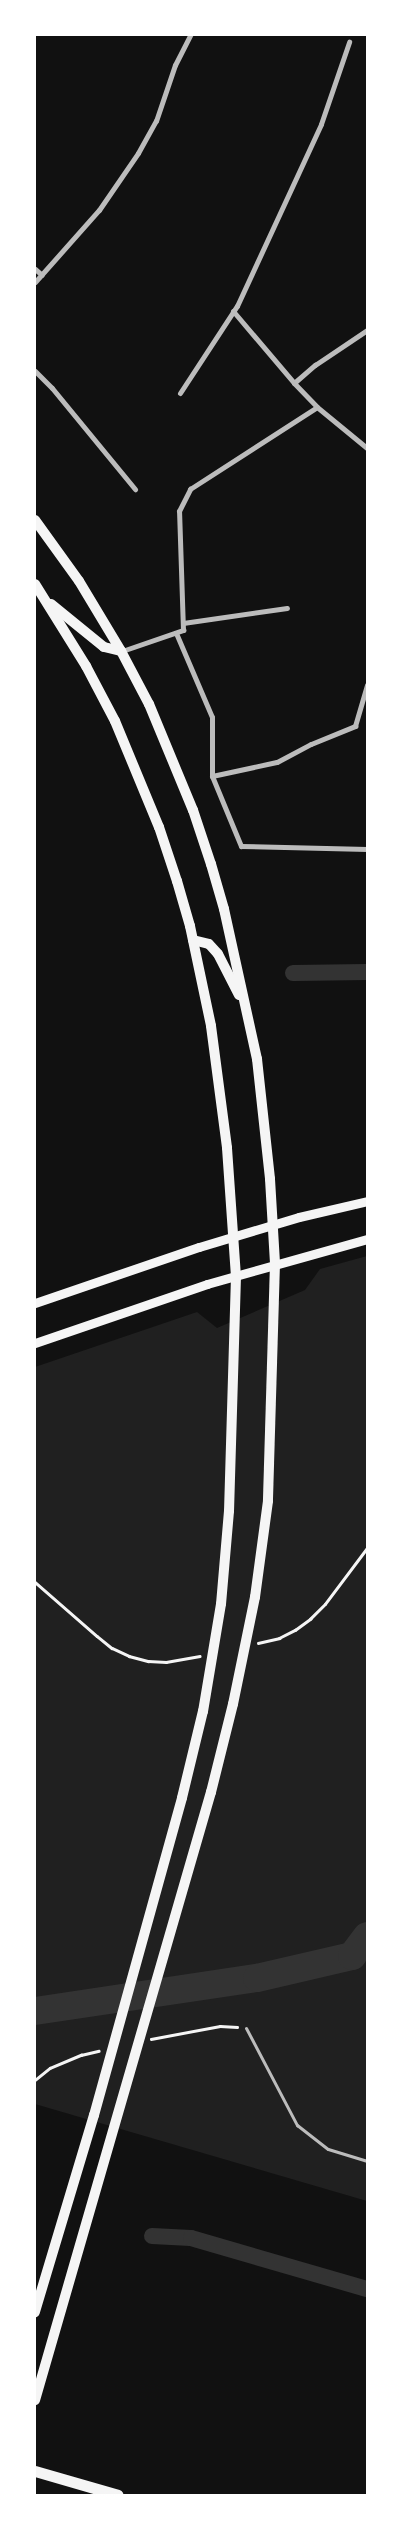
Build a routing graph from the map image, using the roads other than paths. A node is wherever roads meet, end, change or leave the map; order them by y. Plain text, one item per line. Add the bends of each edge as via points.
1 (190, 35) edge
2 (349, 42) dead end
3 (35, 269) edge
4 (42, 275) junction
5 (35, 282) edge
6 (233, 312) junction
7 (367, 330) edge
8 (35, 372) edge
9 (294, 383) junction
10 (180, 393) dead end
11 (316, 407) junction
12 (367, 448) edge
13 (135, 489) dead end
14 (35, 520) edge
15 (35, 584) edge
16 (45, 598) junction
17 (287, 608) dead end
18 (183, 623) junction
19 (176, 633) junction
20 (121, 652) junction
21 (367, 685) edge
22 (212, 776) junction
23 (367, 849) edge
24 (193, 940) junction
25 (247, 1009) junction
26 (367, 1201) edge
27 (272, 1225) junction
28 (232, 1238) junction
29 (367, 1239) edge
30 (275, 1263) junction
31 (236, 1276) junction
32 (35, 1302) edge
33 (35, 1343) edge
34 (246, 2028) dead end
35 (367, 2161) edge
36 (35, 2312) edge
37 (35, 2400) edge
38 (35, 2471) edge
39 (118, 2495) edge

1 - 4 street via 175,65 156,121 138,153 99,210
2 - 6 street via 321,124
3 - 4 street
4 - 5 street
6 - 9 street
6 - 10 street
7 - 9 street
8 - 13 street via 52,388
9 - 11 street
11 - 12 street
11 - 18 street via 190,489 179,511
14 - 20 main road via 79,581
15 - 16 main road
16 - 20 main road via 104,647
16 - 24 main road via 86,666 138,774 177,881
17 - 18 street
18 - 19 street via 183,630
19 - 20 street
19 - 22 street via 212,717
20 - 25 main road via 153,713 193,810 224,909
21 - 22 street via 355,726 277,762
22 - 23 street via 241,846
24 - 25 main road via 210,944 218,954
24 - 28 main road via 211,1026 227,1148
25 - 27 main road via 258,1068
26 - 27 main road
27 - 28 main road
27 - 30 main road
28 - 31 main road
28 - 32 main road
29 - 30 main road
30 - 31 main road
30 - 37 main road via 268,1501 256,1597 211,1792
31 - 33 main road
31 - 36 main road via 230,1504 221,1604 202,1711 182,1798 94,2115
34 - 35 lane via 297,2125 328,2150
38 - 39 highway

